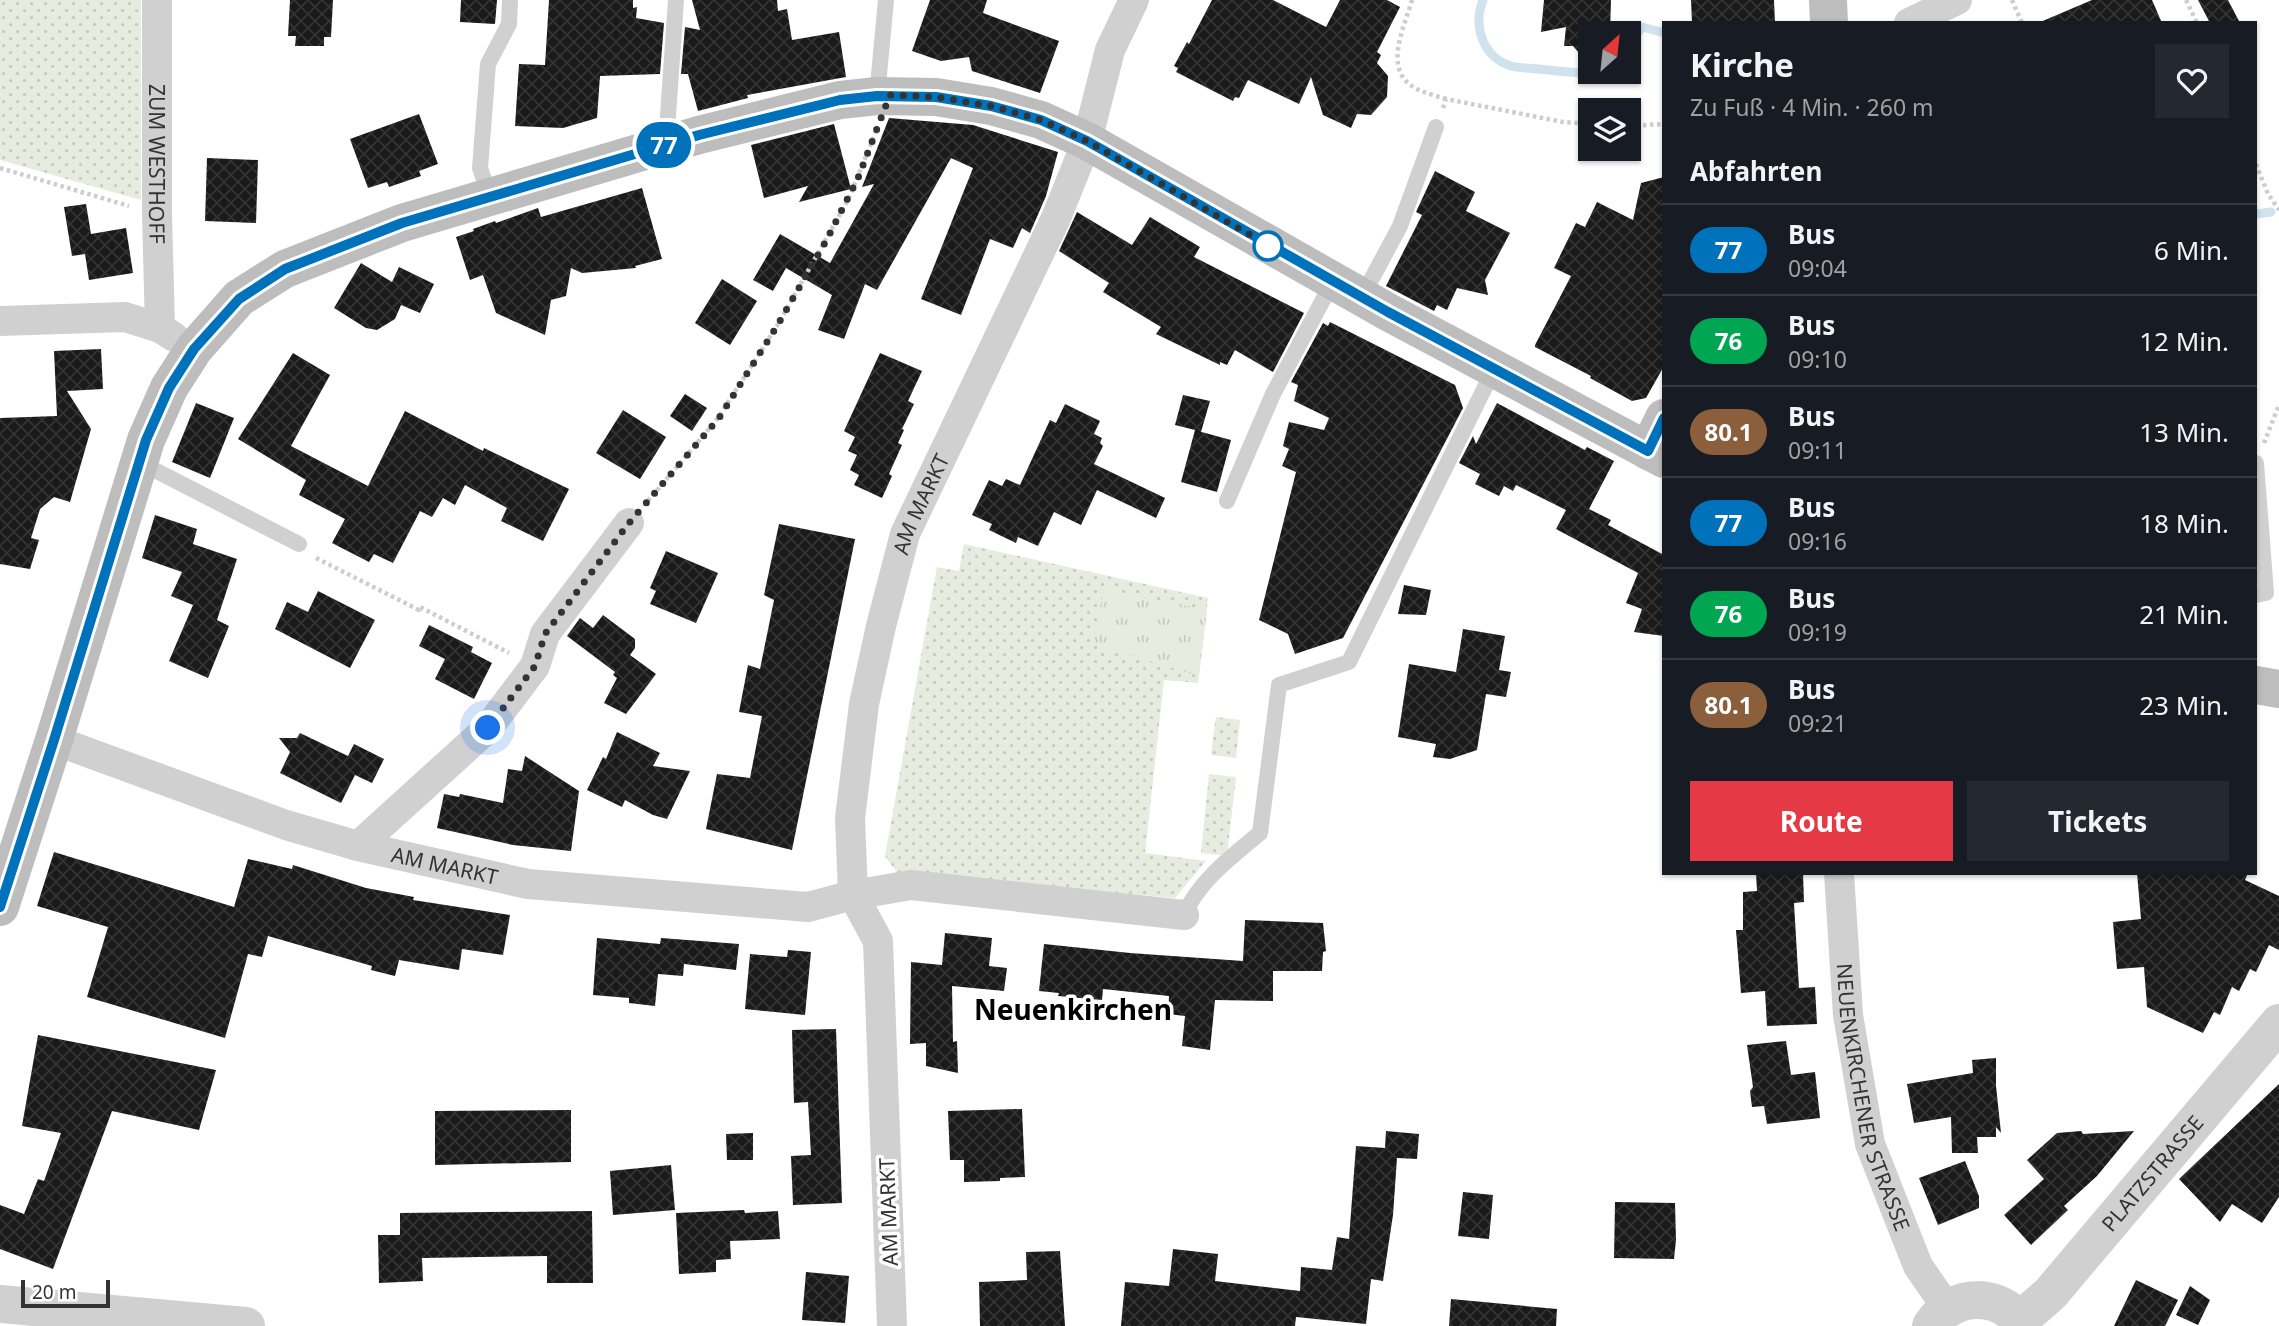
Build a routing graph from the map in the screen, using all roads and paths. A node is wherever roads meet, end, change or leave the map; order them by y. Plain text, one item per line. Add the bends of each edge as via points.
1 (157, 0) edge
2 (510, 0) edge
3 (676, 0) edge
4 (886, 0) edge
5 (1134, 0) edge
6 (1412, 0) edge
7 (1828, 0) edge
8 (1957, 0) edge
9 (2012, 0) edge
10 (2186, 0) edge
11 (1829, 21) edge
12 (1913, 21) edge
13 (2020, 21) edge
14 (2196, 21) edge
15 (883, 96) junction
16 (1446, 99) junction
17 (1578, 123) edge
18 (1662, 124) edge
19 (1641, 125) edge
20 (1436, 127) joint
21 (1087, 141) junction
22 (666, 145) junction
23 (2257, 166) edge
24 (0, 168) edge
25 (490, 197) junction
26 (2279, 210) edge
27 (157, 214) junction
28 (1348, 289) junction
29 (0, 321) edge
30 (160, 328) junction
31 (194, 349) junction
32 (1494, 369) junction
33 (2279, 405) edge
34 (1659, 443) edge
35 (2257, 460) edge
36 (139, 462) junction
37 (2257, 476) edge
38 (1227, 501) dead end
39 (629, 523) joint
40 (299, 544) joint
41 (2257, 595) edge
42 (535, 666) junction
43 (2257, 685) edge
44 (2279, 689) edge
45 (54, 740) junction
46 (358, 846) junction
47 (1839, 875) edge
48 (853, 895) junction
49 (0, 907) edge
50 (1184, 915) joint
51 (2279, 1023) edge
52 (0, 1304) edge
53 (1939, 1317) edge
54 (140, 1322) edge
55 (2022, 1323) edge
56 (246, 1326) edge
57 (892, 1326) edge

1 - 27 street, ZUM WESTHOFF
2 - 25 lane via 509,24 488,64 480,168
3 - 22 lane
4 - 15 lane
5 - 21 street, AM MARKT via 1110,50
6 - 16 path via 1397,66 1410,85
7 - 11 main road
8 - 12 street
9 - 13 path
10 - 14 path
15 - 21 main road via 936,97 991,106 1041,120
15 - 22 main road via 840,100
15 - 39 path via 858,178 777,326 719,418
16 - 17 path
16 - 20 path
18 - 19 path
20 - 28 lane via 1400,226
21 - 28 main road
21 - 48 street, AM MARKT via 1056,218 905,534 864,704 850,818
22 - 25 main road
23 - 26 path
24 - 27 path
25 - 31 main road via 402,223 285,269 239,299
27 - 30 street, ZUM WESTHOFF
28 - 32 main road
28 - 38 lane via 1273,394
29 - 30 street via 125,317
30 - 31 street
31 - 36 main road via 169,388
32 - 34 main road
32 - 50 lane via 1349,662 1279,685 1260,833 1223,863 1190,900
33 - 35 path
36 - 40 lane
36 - 45 main road
37 - 41 lane via 2266,593
39 - 42 street via 545,634
40 - 42 path via 306,553
42 - 46 street via 488,728
43 - 44 main road
45 - 46 street, AM MARKT via 286,825
45 - 49 main road
46 - 48 street, AM MARKT via 528,884 808,907
47 - 53 street, NEUENKIRCHENER STRASSE via 1848,1015 1870,1144
48 - 50 street, AM MARKT via 911,885
48 - 57 street, AM MARKT via 878,941
51 - 55 street, PLATZSTRASSE
52 - 54 street
53 - 55 street via 1962,1301 1978,1299 2008,1309
54 - 56 street

